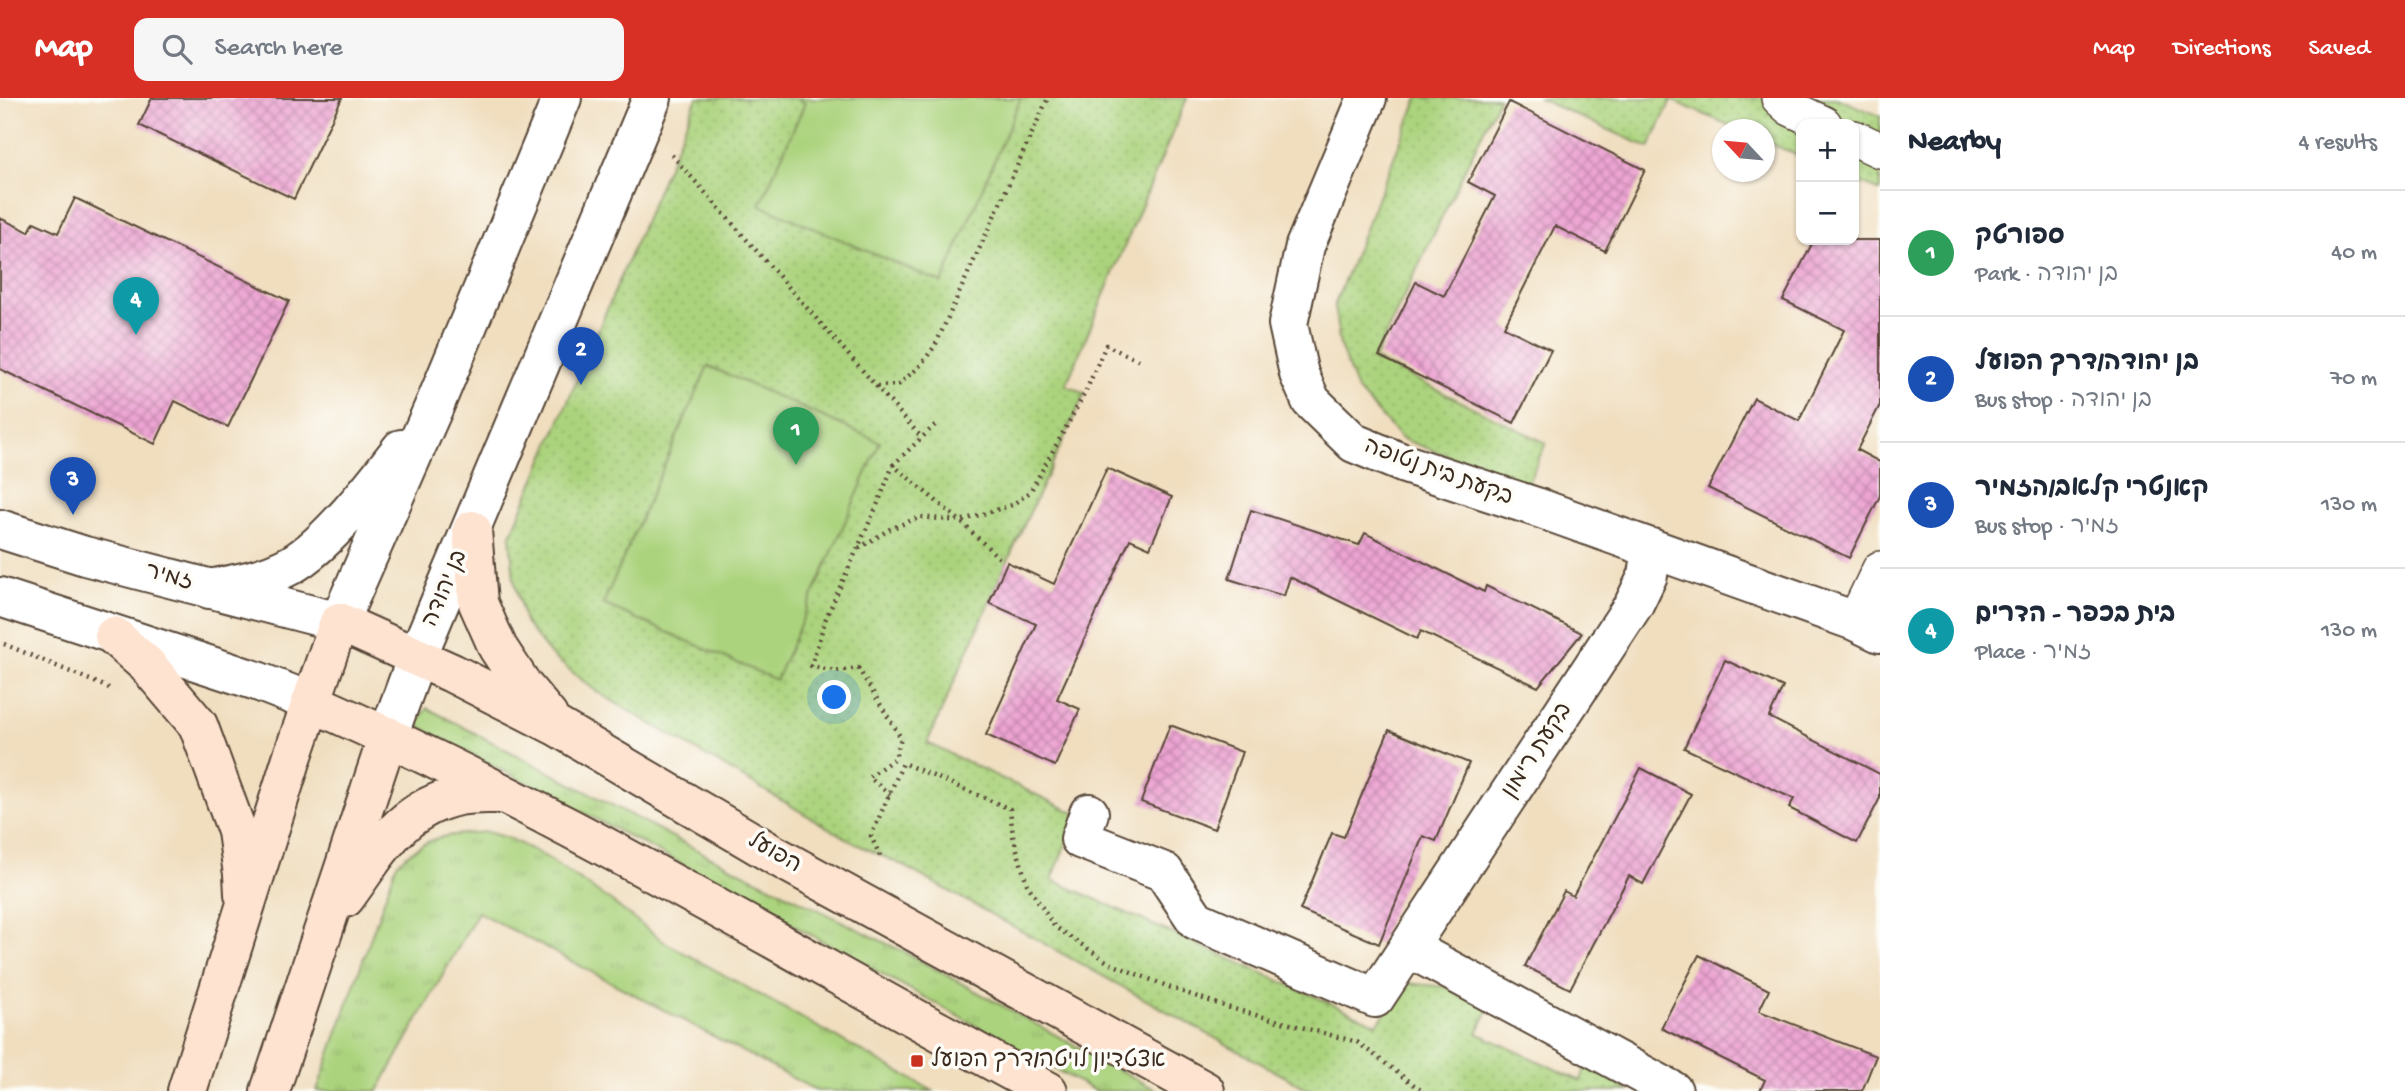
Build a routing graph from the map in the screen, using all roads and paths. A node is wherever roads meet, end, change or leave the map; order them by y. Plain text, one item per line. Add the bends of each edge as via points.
1 (562, 98) edge
2 (652, 98) edge
3 (1048, 98) edge
4 (1367, 98) edge
5 (1779, 98) edge
6 (1813, 119) edge
7 (1859, 140) edge
8 (664, 145) dead end
9 (1880, 150) edge
10 (1142, 362) dead end
11 (877, 386) junction
12 (436, 402) junction
13 (935, 425) dead end
14 (922, 438) junction
15 (893, 465) junction
16 (960, 521) junction
17 (0, 529) edge
18 (472, 530) junction
19 (1652, 548) junction
20 (858, 549) junction
21 (999, 558) dead end
22 (1880, 569) edge
23 (209, 589) junction
24 (0, 597) edge
25 (339, 622) junction
26 (1867, 627) edge
27 (114, 636) junction
28 (0, 642) edge
29 (417, 657) junction
30 (111, 689) dead end
31 (311, 702) junction
32 (556, 726) junction
33 (388, 736) junction
34 (506, 793) junction
35 (890, 795) junction
36 (1090, 813) dead end
37 (880, 856) dead end
38 (244, 914) junction
39 (321, 930) junction
40 (1409, 948) junction
41 (1043, 1089) edge
42 (187, 1091) edge
43 (270, 1091) edge
44 (1205, 1091) edge
45 (1422, 1091) edge
46 (1674, 1091) edge

1 - 12 street
2 - 18 street, בן יהודה
3 - 11 path via 936,346 898,385
4 - 19 street, בקעת בית נטופה via 1305,246 1288,324 1299,374 1311,401 1354,443
5 - 6 street
7 - 9 street
8 - 11 path
10 - 16 path via 1106,345 1030,492 1012,505
11 - 14 path
12 - 23 street via 328,535 292,565 255,580
12 - 25 street
13 - 14 path
14 - 15 path
15 - 16 path
15 - 20 path
16 - 20 path via 920,517
16 - 21 path
17 - 23 street, זמיר
18 - 29 street, בן יהודה
18 - 32 main road via 478,603 498,648
19 - 26 street, בקעת בית נטופה
19 - 40 street, בקעת רימון via 1648,575 1634,604
20 - 35 path via 826,618 811,666 835,671 858,668 901,738 895,758 869,778
22 - 26 street
23 - 25 street, זמיר
24 - 27 street
25 - 29 main road, הפועל
25 - 31 main road
27 - 31 street
27 - 38 main road via 147,665 198,725 237,831
28 - 30 path
29 - 32 main road, הפועל
29 - 33 street, בן יהודה
31 - 33 main road
31 - 38 main road
32 - 44 main road, הפועל via 776,856
33 - 34 main road
33 - 39 main road, בן יהודה
34 - 39 main road via 462,795 432,803 398,825
34 - 41 main road
35 - 37 path via 871,836
35 - 45 path via 903,763 1010,809 1027,884 1054,926 1109,963 1177,990 1357,1042
36 - 40 street, בקעת רימון via 1080,839 1164,872 1196,919 1375,998
38 - 42 main road
39 - 43 main road, בן יהודה
40 - 46 street

